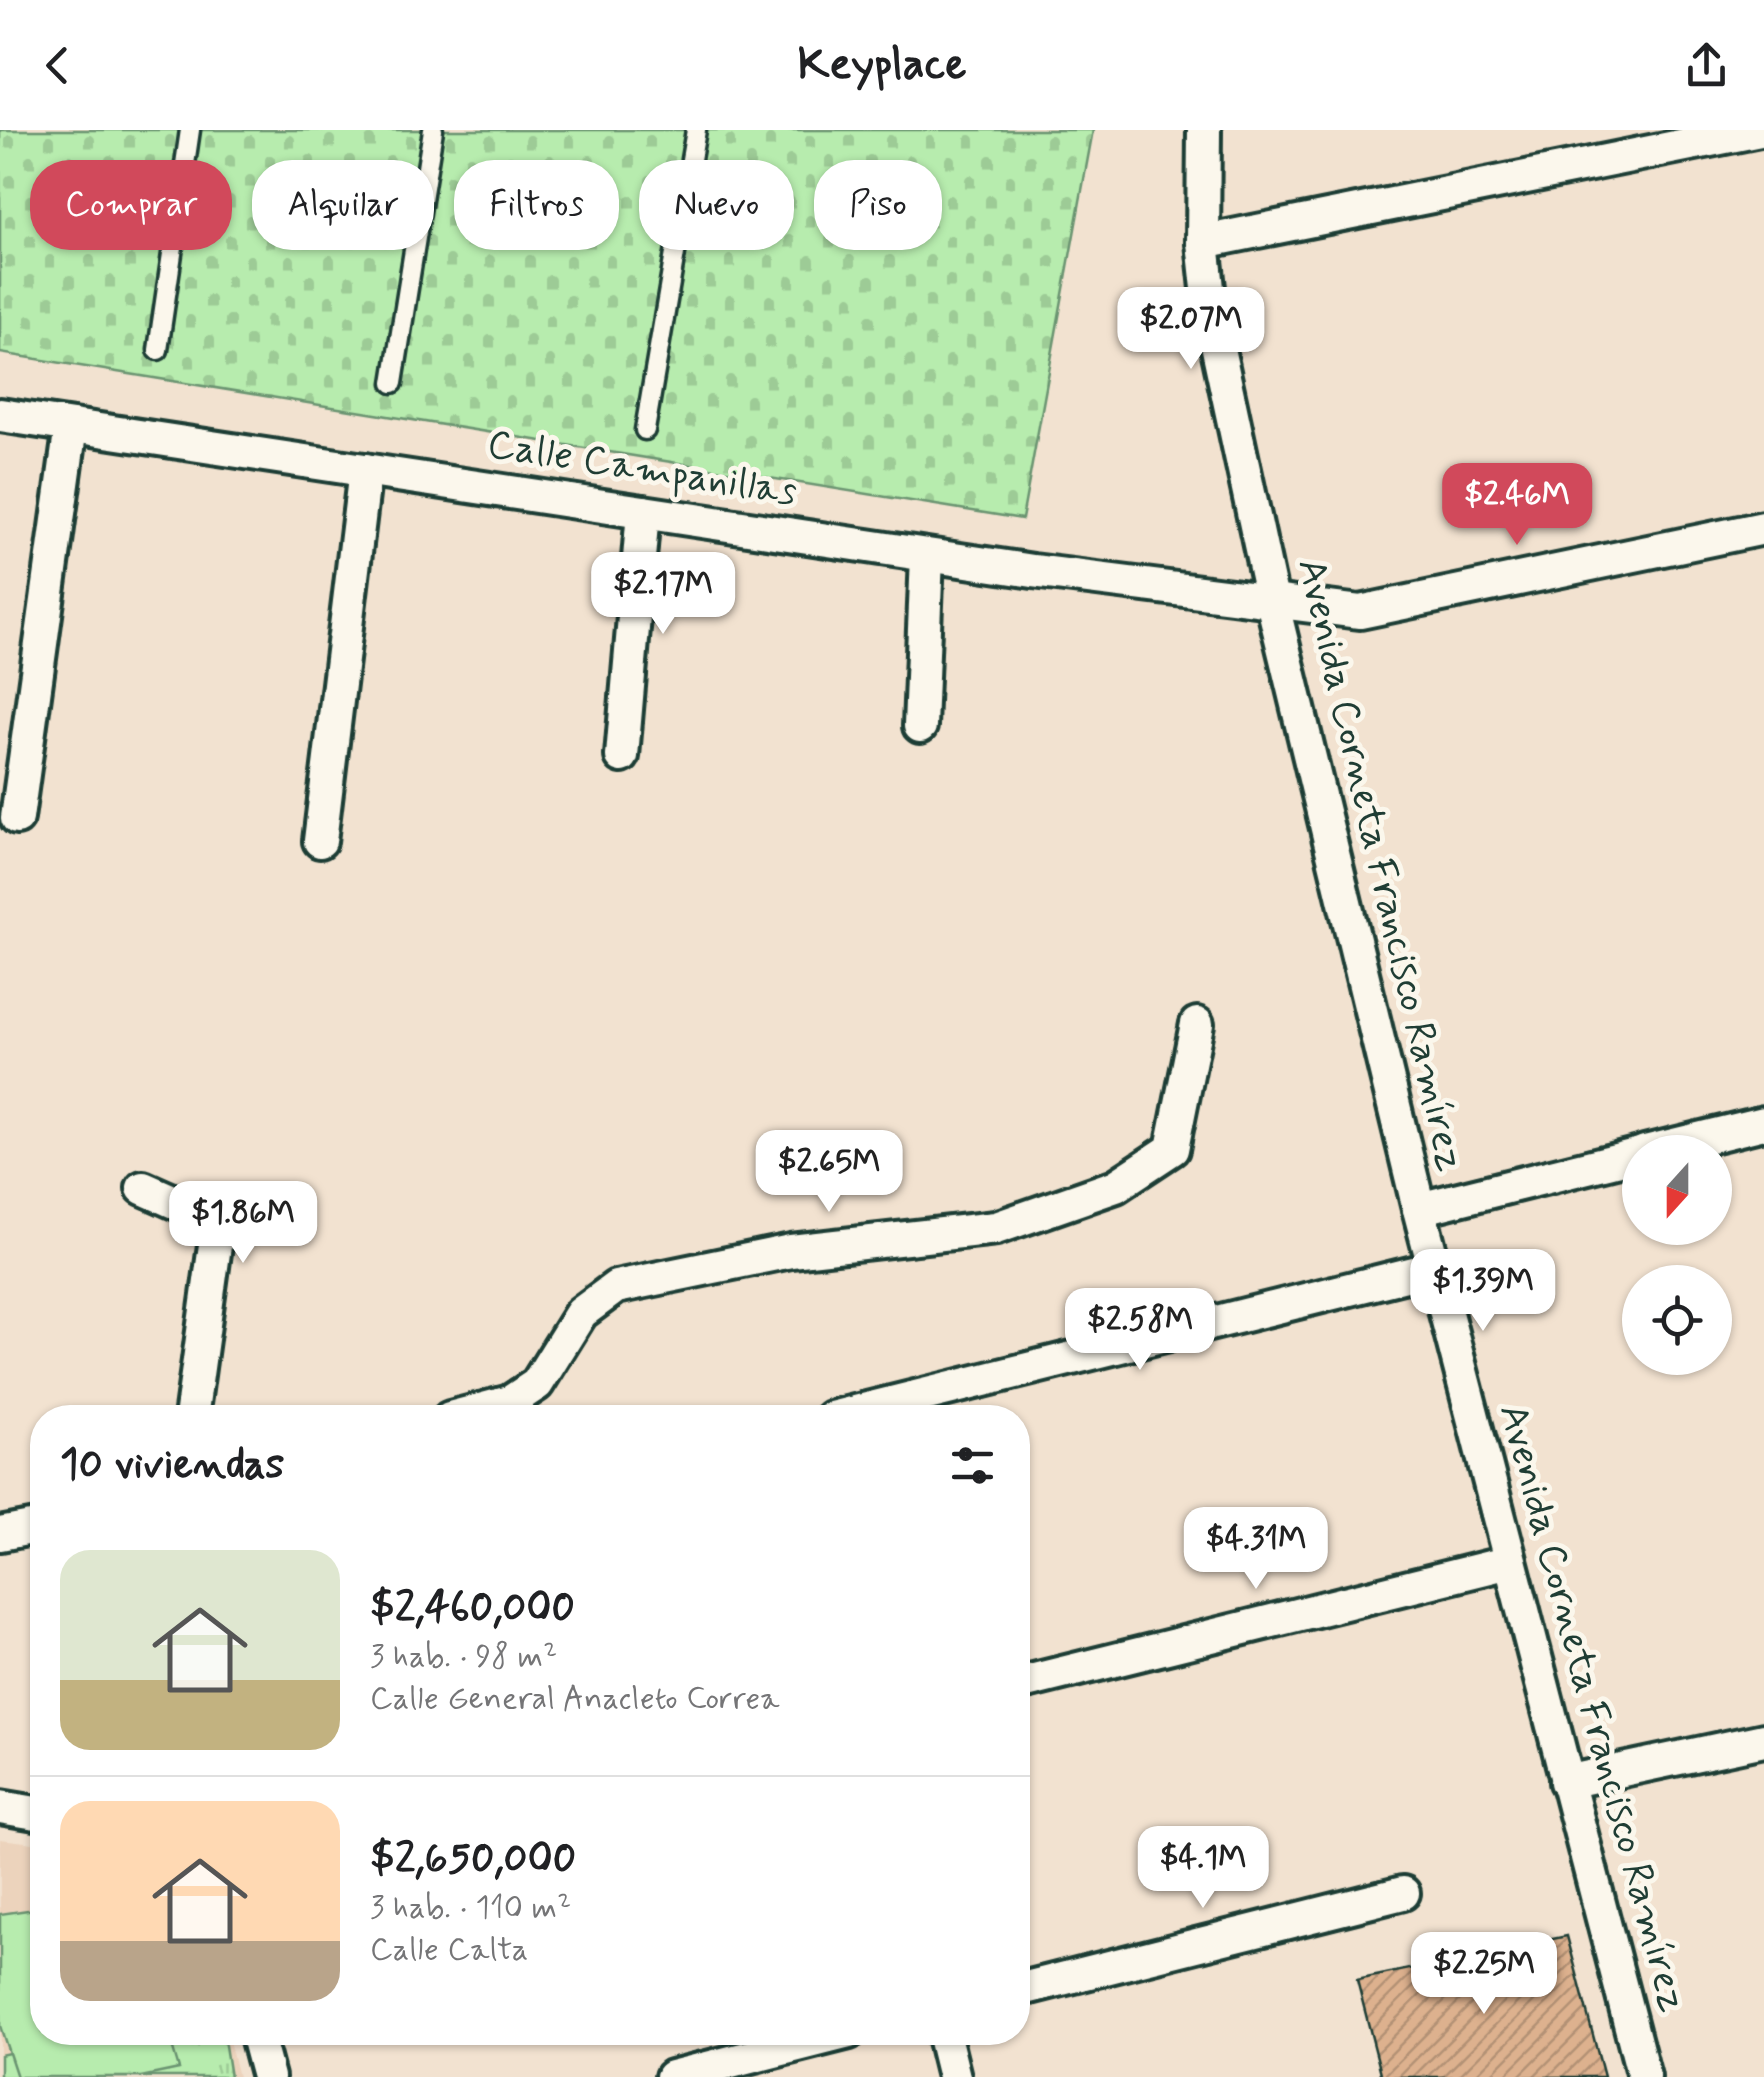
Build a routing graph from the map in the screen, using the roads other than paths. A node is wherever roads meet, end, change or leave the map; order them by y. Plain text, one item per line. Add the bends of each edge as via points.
1 (190, 130) edge
2 (432, 130) edge
3 (696, 130) edge
4 (1204, 130) edge
5 (1760, 130) edge
6 (1203, 242) junction
7 (158, 350) dead end
8 (393, 383) dead end
9 (0, 415) edge
10 (71, 426) junction
11 (645, 430) dead end
12 (365, 470) junction
13 (643, 512) junction
14 (1764, 528) edge
15 (927, 556) junction
16 (1273, 604) junction
17 (920, 726) dead end
18 (622, 756) dead end
19 (17, 818) dead end
20 (320, 841) dead end
21 (1197, 1024) dead end
22 (1764, 1122) edge
23 (1713, 1135) edge
24 (1622, 1158) edge
25 (143, 1188) dead end
26 (1419, 1210) junction
27 (1434, 1268) junction
28 (193, 1405) edge
29 (499, 1405) edge
30 (883, 1405) edge
31 (30, 1528) edge
32 (0, 1534) edge
33 (1510, 1562) junction
34 (1030, 1681) edge
35 (1764, 1740) edge
36 (1566, 1782) junction
37 (0, 1807) edge
38 (30, 1812) edge
39 (1403, 1893) dead end
40 (1030, 1987) edge
41 (259, 2045) edge
42 (799, 2045) edge
43 (946, 2045) edge
44 (268, 2077) edge
45 (672, 2077) edge
46 (954, 2077) edge
47 (1644, 2077) edge

1 - 7 lane
2 - 8 lane
3 - 11 lane
4 - 6 street, Avenida Corneta Francisco Ramírez
5 - 6 street
6 - 16 street, Avenida Corneta Francisco Ramírez via 1211,316
9 - 10 street, Calle Campanillas
10 - 12 street, Calle Campanillas
10 - 19 street
12 - 13 street, Calle Campanillas
12 - 20 street
13 - 15 street, Calle Campanillas
13 - 18 street
14 - 16 street, Calle Campanillas via 1360,612
15 - 16 street, Calle Campanillas
15 - 17 street
16 - 26 street, Avenida Corneta Francisco Ramírez
21 - 29 street via 1172,1149 1116,1186 996,1228 790,1252 616,1287 582,1313 537,1384
22 - 23 street
24 - 26 street
25 - 28 street via 204,1215 216,1238
26 - 27 street, Avenida Corneta Francisco Ramírez
27 - 30 street
27 - 33 street, Avenida Corneta Francisco Ramírez
31 - 32 street
33 - 34 street
33 - 36 street, Avenida Corneta Francisco Ramírez
35 - 36 street
36 - 47 street, Avenida Corneta Francisco Ramírez
37 - 38 street
39 - 40 street
41 - 44 street
42 - 45 street
43 - 46 street

